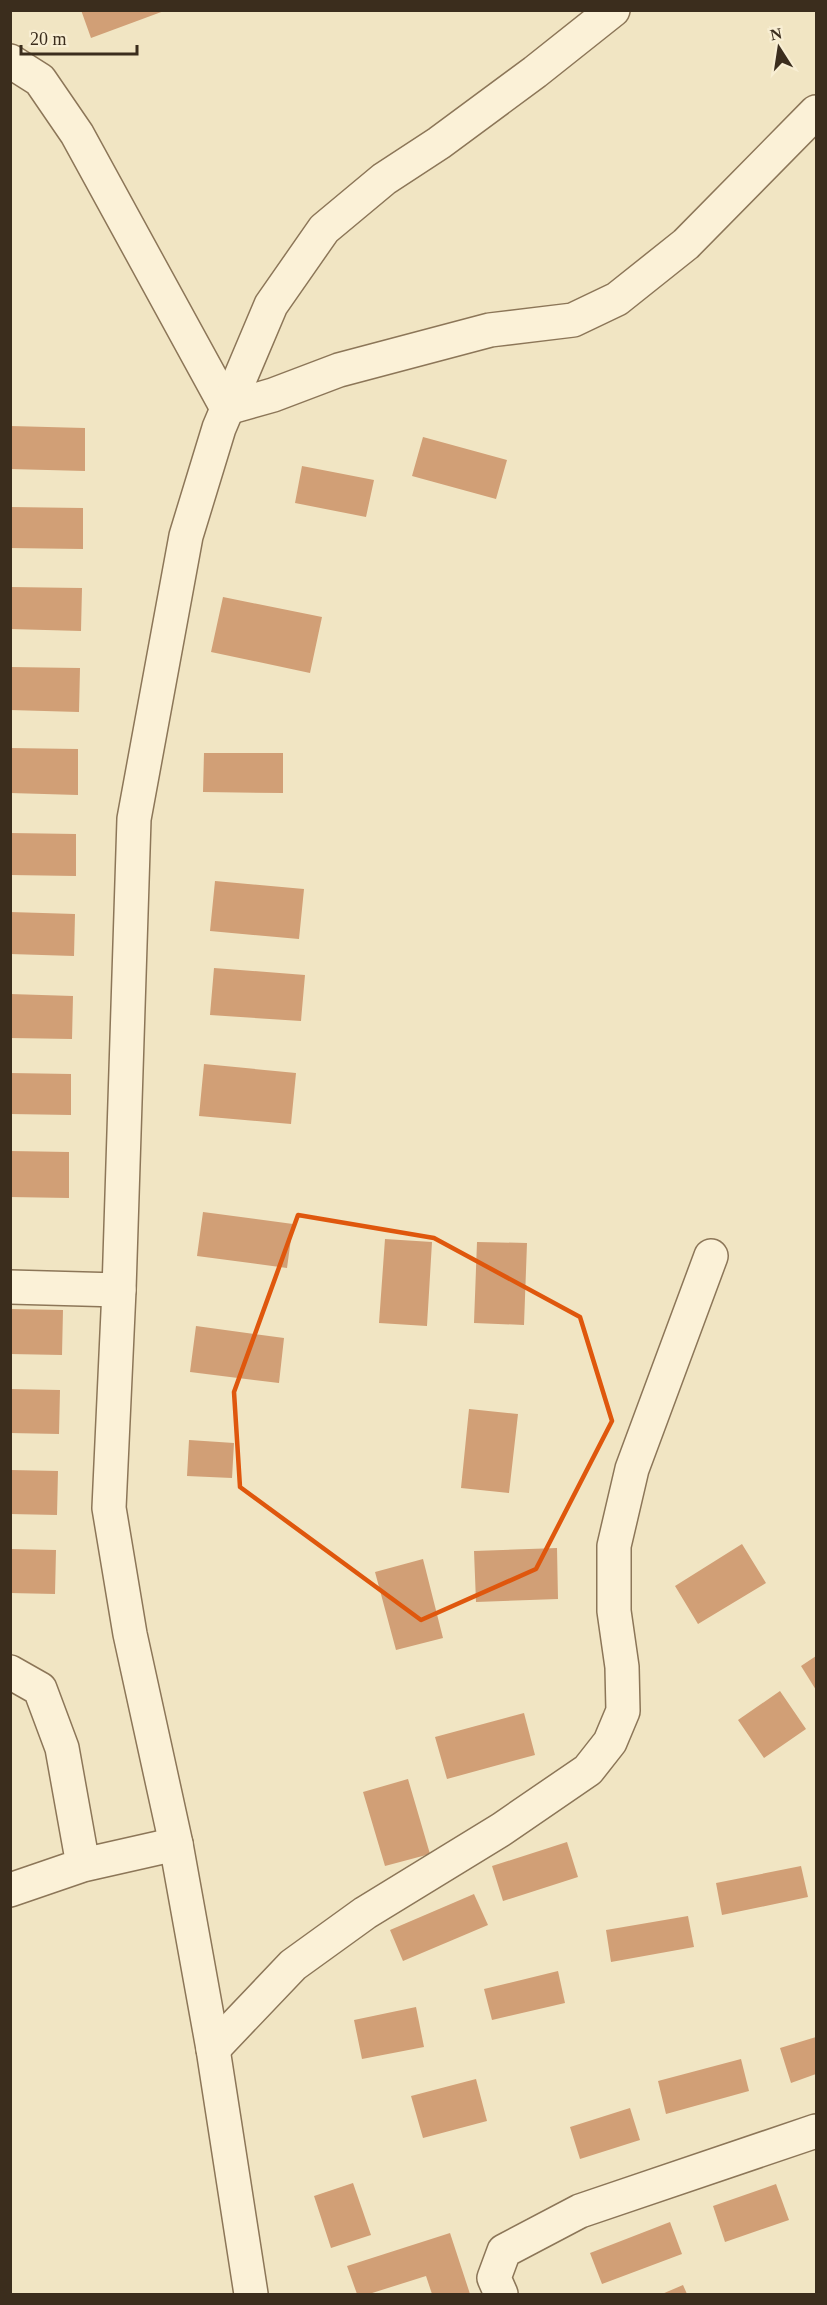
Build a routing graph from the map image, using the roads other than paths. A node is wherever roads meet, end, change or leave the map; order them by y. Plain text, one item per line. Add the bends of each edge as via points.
1 (614, 10) edge
2 (10, 61) edge
3 (816, 112) edge
4 (227, 408) junction
5 (711, 1256) dead end
6 (10, 1287) edge
7 (119, 1290) junction
8 (10, 1672) edge
9 (176, 1844) junction
10 (83, 1865) junction
11 (10, 1890) edge
12 (213, 2049) junction
13 (816, 2131) edge
14 (251, 2295) edge
15 (501, 2295) edge

1 - 4 street via 526,80 384,179 324,229 271,305
2 - 4 street via 40,80 77,134
3 - 4 street via 686,244 617,299 573,320 490,330 339,370
4 - 7 street via 186,536 134,819
5 - 12 street via 632,1469 614,1546 614,1611 623,1711 610,1742 588,1770 502,1829 365,1913 293,1965
6 - 7 street
7 - 9 street via 110,1508 130,1634
8 - 10 street via 40,1689 63,1748
9 - 10 street
9 - 12 street
10 - 11 street
12 - 14 street
13 - 15 street via 580,2211 504,2251 494,2278

